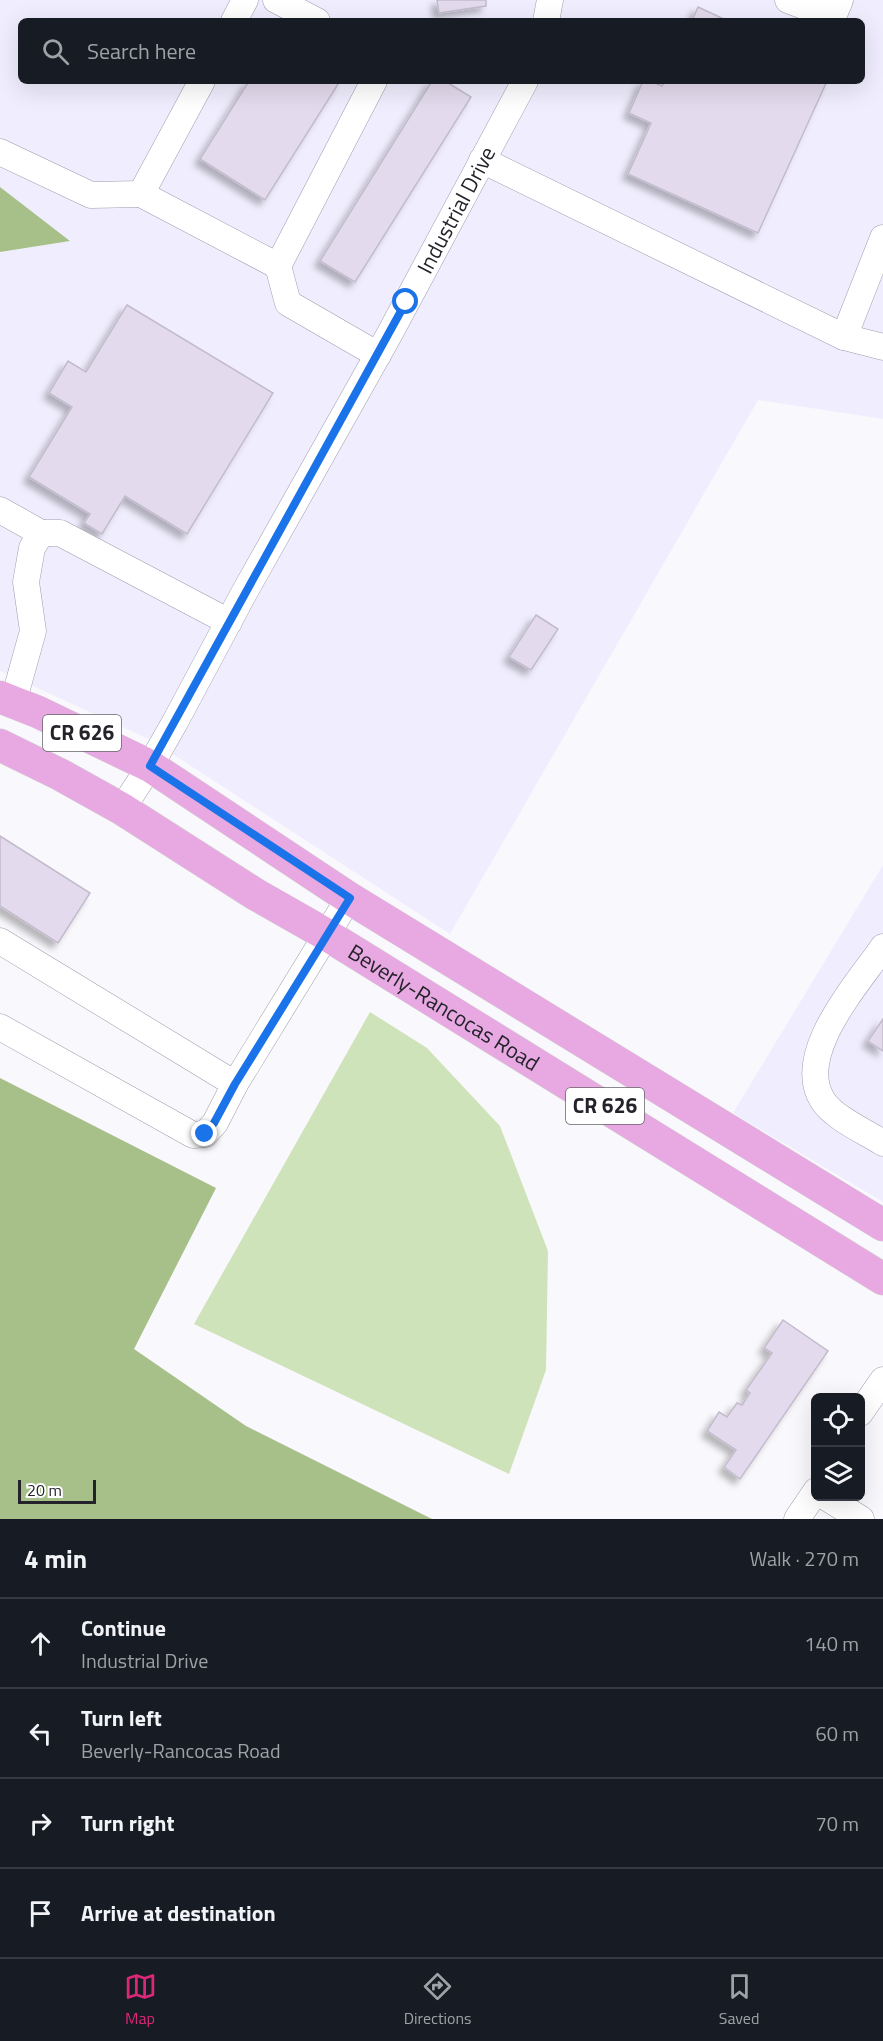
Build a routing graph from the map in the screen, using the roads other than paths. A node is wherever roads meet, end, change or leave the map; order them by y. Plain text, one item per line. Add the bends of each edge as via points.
1 (245, 0) edge
2 (276, 0) edge
3 (550, 0) edge
4 (788, 0) edge
5 (840, 0) edge
6 (236, 18) edge
7 (311, 18) edge
8 (547, 18) edge
9 (200, 84) edge
10 (372, 84) edge
11 (523, 84) edge
12 (0, 152) edge
13 (482, 160) junction
14 (141, 194) junction
15 (883, 238) edge
16 (278, 266) junction
17 (844, 338) junction
18 (883, 347) edge
19 (378, 355) junction
20 (0, 510) edge
21 (42, 533) junction
22 (229, 622) junction
23 (7, 700) edge
24 (0, 745) edge
25 (150, 766) junction
26 (122, 809) junction
27 (350, 898) junction
28 (327, 935) junction
29 (0, 940) edge
30 (883, 947) edge
31 (0, 1027) edge
32 (235, 1084) junction
33 (883, 1143) edge
34 (883, 1225) edge
35 (883, 1279) edge
36 (883, 1380) edge
37 (865, 1407) edge
38 (811, 1497) edge
39 (831, 1501) edge
40 (797, 1519) edge
41 (861, 1519) edge

1 - 6 street
2 - 7 street
3 - 8 street
4 - 5 street via 833,17
9 - 14 street
10 - 16 street
11 - 13 street, Industrial Drive
12 - 14 street via 91,195
13 - 17 street
13 - 19 street, Industrial Drive
14 - 16 street
15 - 17 street
16 - 19 street via 288,303
17 - 18 street
19 - 22 street, Industrial Drive
20 - 21 street
21 - 22 street via 60,533
21 - 23 street via 32,548 26,582 33,631 26,662
22 - 25 street, Industrial Drive
23 - 25 main road, Beverly-Rancocas Road / CR 626
24 - 26 main road, Beverly-Rancocas Road / CR 626
25 - 26 street, Industrial Drive
25 - 27 main road, Beverly-Rancocas Road / CR 626
26 - 28 main road, Beverly-Rancocas Road / CR 626
27 - 28 street
27 - 34 main road, Beverly-Rancocas Road / CR 626
28 - 32 street
28 - 35 main road, Beverly-Rancocas Road / CR 626
29 - 32 street
30 - 33 street via 827,1028 817,1052 814,1083 824,1102 842,1118
31 - 32 street via 193,1135 205,1134
36 - 37 street
38 - 40 street
39 - 41 street

